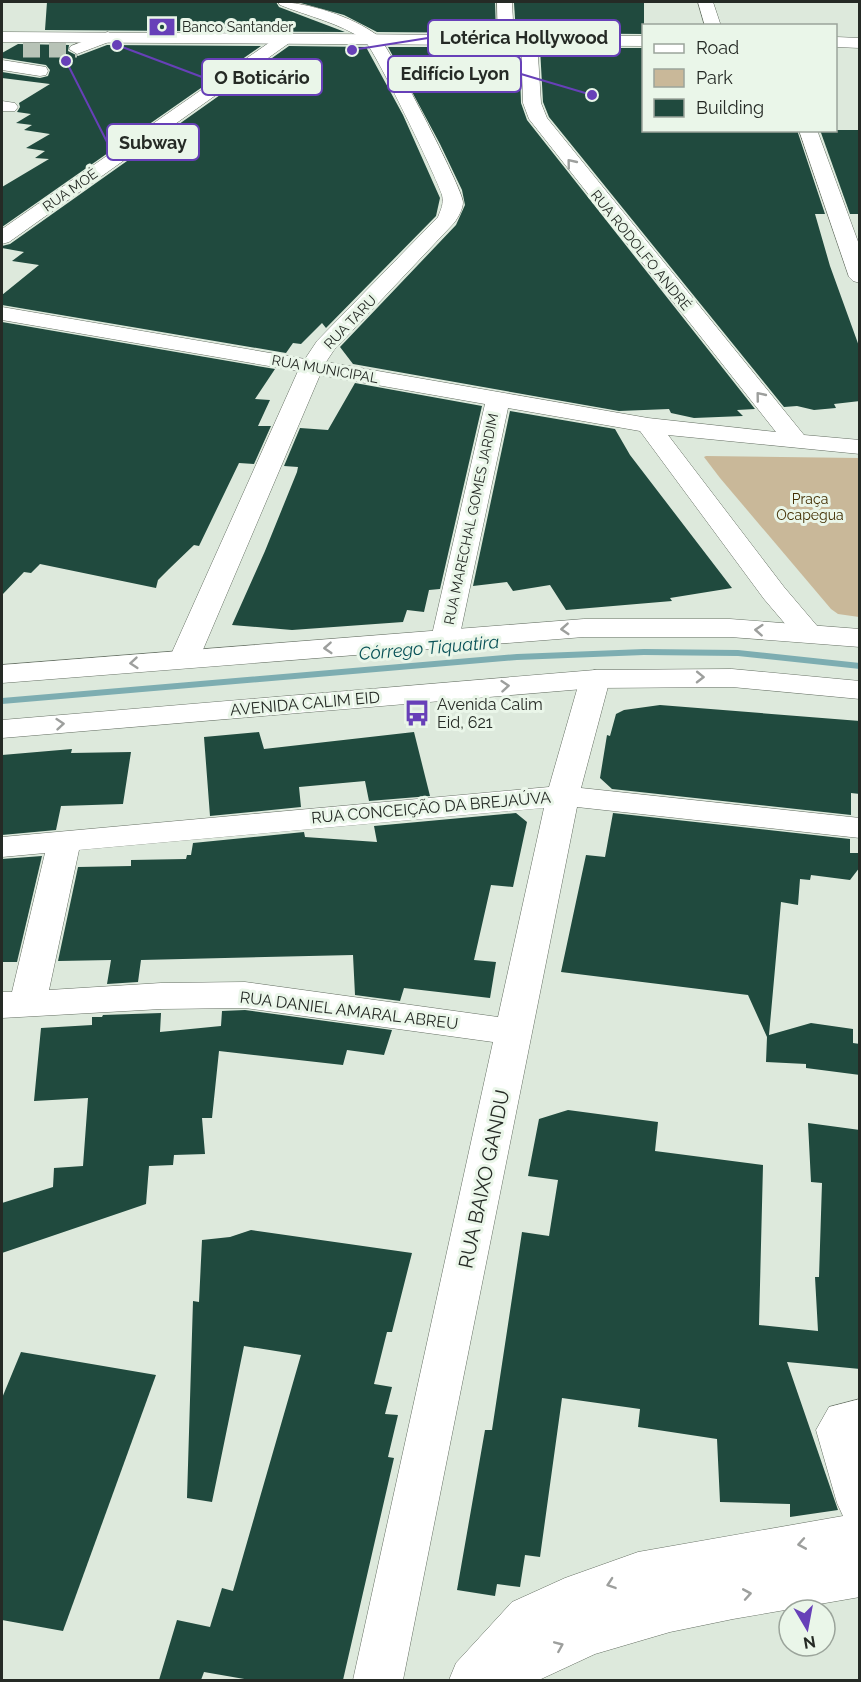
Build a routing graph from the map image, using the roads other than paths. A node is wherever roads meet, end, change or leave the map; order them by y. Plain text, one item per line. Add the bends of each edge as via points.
1 (285, 2) edge
2 (504, 2) edge
3 (706, 2) edge
4 (712, 24) edge
5 (108, 37) junction
6 (286, 38) junction
7 (373, 39) junction
8 (506, 40) junction
9 (529, 40) junction
10 (642, 41) edge
11 (837, 42) edge
12 (860, 43) edge
13 (9, 44) edge
14 (77, 49) tunnel mouth
15 (2, 65) edge
16 (40, 71) tunnel mouth
17 (809, 132) edge
18 (2, 238) edge
19 (860, 277) edge
20 (2, 313) edge
21 (312, 366) junction
22 (498, 399) junction
23 (860, 423) edge
24 (648, 425) junction
25 (792, 436) junction
26 (860, 447) edge
27 (808, 633) junction
28 (445, 639) junction
29 (860, 639) edge
30 (184, 659) junction
31 (2, 674) edge
32 (595, 679) junction
33 (860, 690) edge
34 (2, 729) edge
35 (563, 796) junction
36 (860, 828) edge
37 (64, 840) junction
38 (2, 847) edge
39 (15, 1004) edge
40 (515, 1032) junction
41 (860, 1418) edge
42 (860, 1503) edge
43 (860, 1535) edge
44 (860, 1575) edge
45 (378, 1680) edge
46 (474, 1680) edge
47 (488, 1680) edge

1 - 7 street
2 - 8 street
3 - 4 street
5 - 6 street
5 - 13 street
5 - 14 street
6 - 7 street
6 - 18 street, RUA MOÉ
7 - 8 street
7 - 21 street, RUA TARU via 432,150 453,203 447,219 325,346
8 - 9 street
9 - 10 street
25 -> 9 street, RUA RODOLFO ANDRÉ via 537,119 532,104
11 - 12 street
15 - 16 street
17 - 19 street
20 - 21 street, RUA MUNICIPAL
21 - 22 street, RUA MUNICIPAL
21 - 30 street, RUA TARU
22 - 24 street, RUA MUNICIPAL
22 - 28 street, RUA MARECHAL GOMES JARDIM
23 - 25 street
24 - 25 street via 724,435
24 - 27 street
25 - 26 street
27 -> 28 street via 730,628 584,628
27 - 29 street
28 -> 30 street
30 -> 31 street
32 -> 33 street, AVENIDA CALIM EID via 732,678
34 -> 32 street, AVENIDA CALIM EID
32 - 35 street, RUA BAIXO GANDU
35 - 36 street, RUA CONCEIÇÃO DA BREJAÚVA
35 - 37 street, RUA CONCEIÇÃO DA BREJAÚVA
35 - 40 street, RUA BAIXO GANDU
37 - 38 street, RUA CONCEIÇÃO DA BREJAÚVA
37 - 39 street
39 - 40 street, RUA DANIEL AMARAL ABREU via 245,995
40 - 45 street, RUA BAIXO GANDU
41 - 42 street via 845,1421 839,1431
43 -> 46 street via 638,1574 582,1594 530,1618
47 -> 44 street via 607,1626 732,1596

